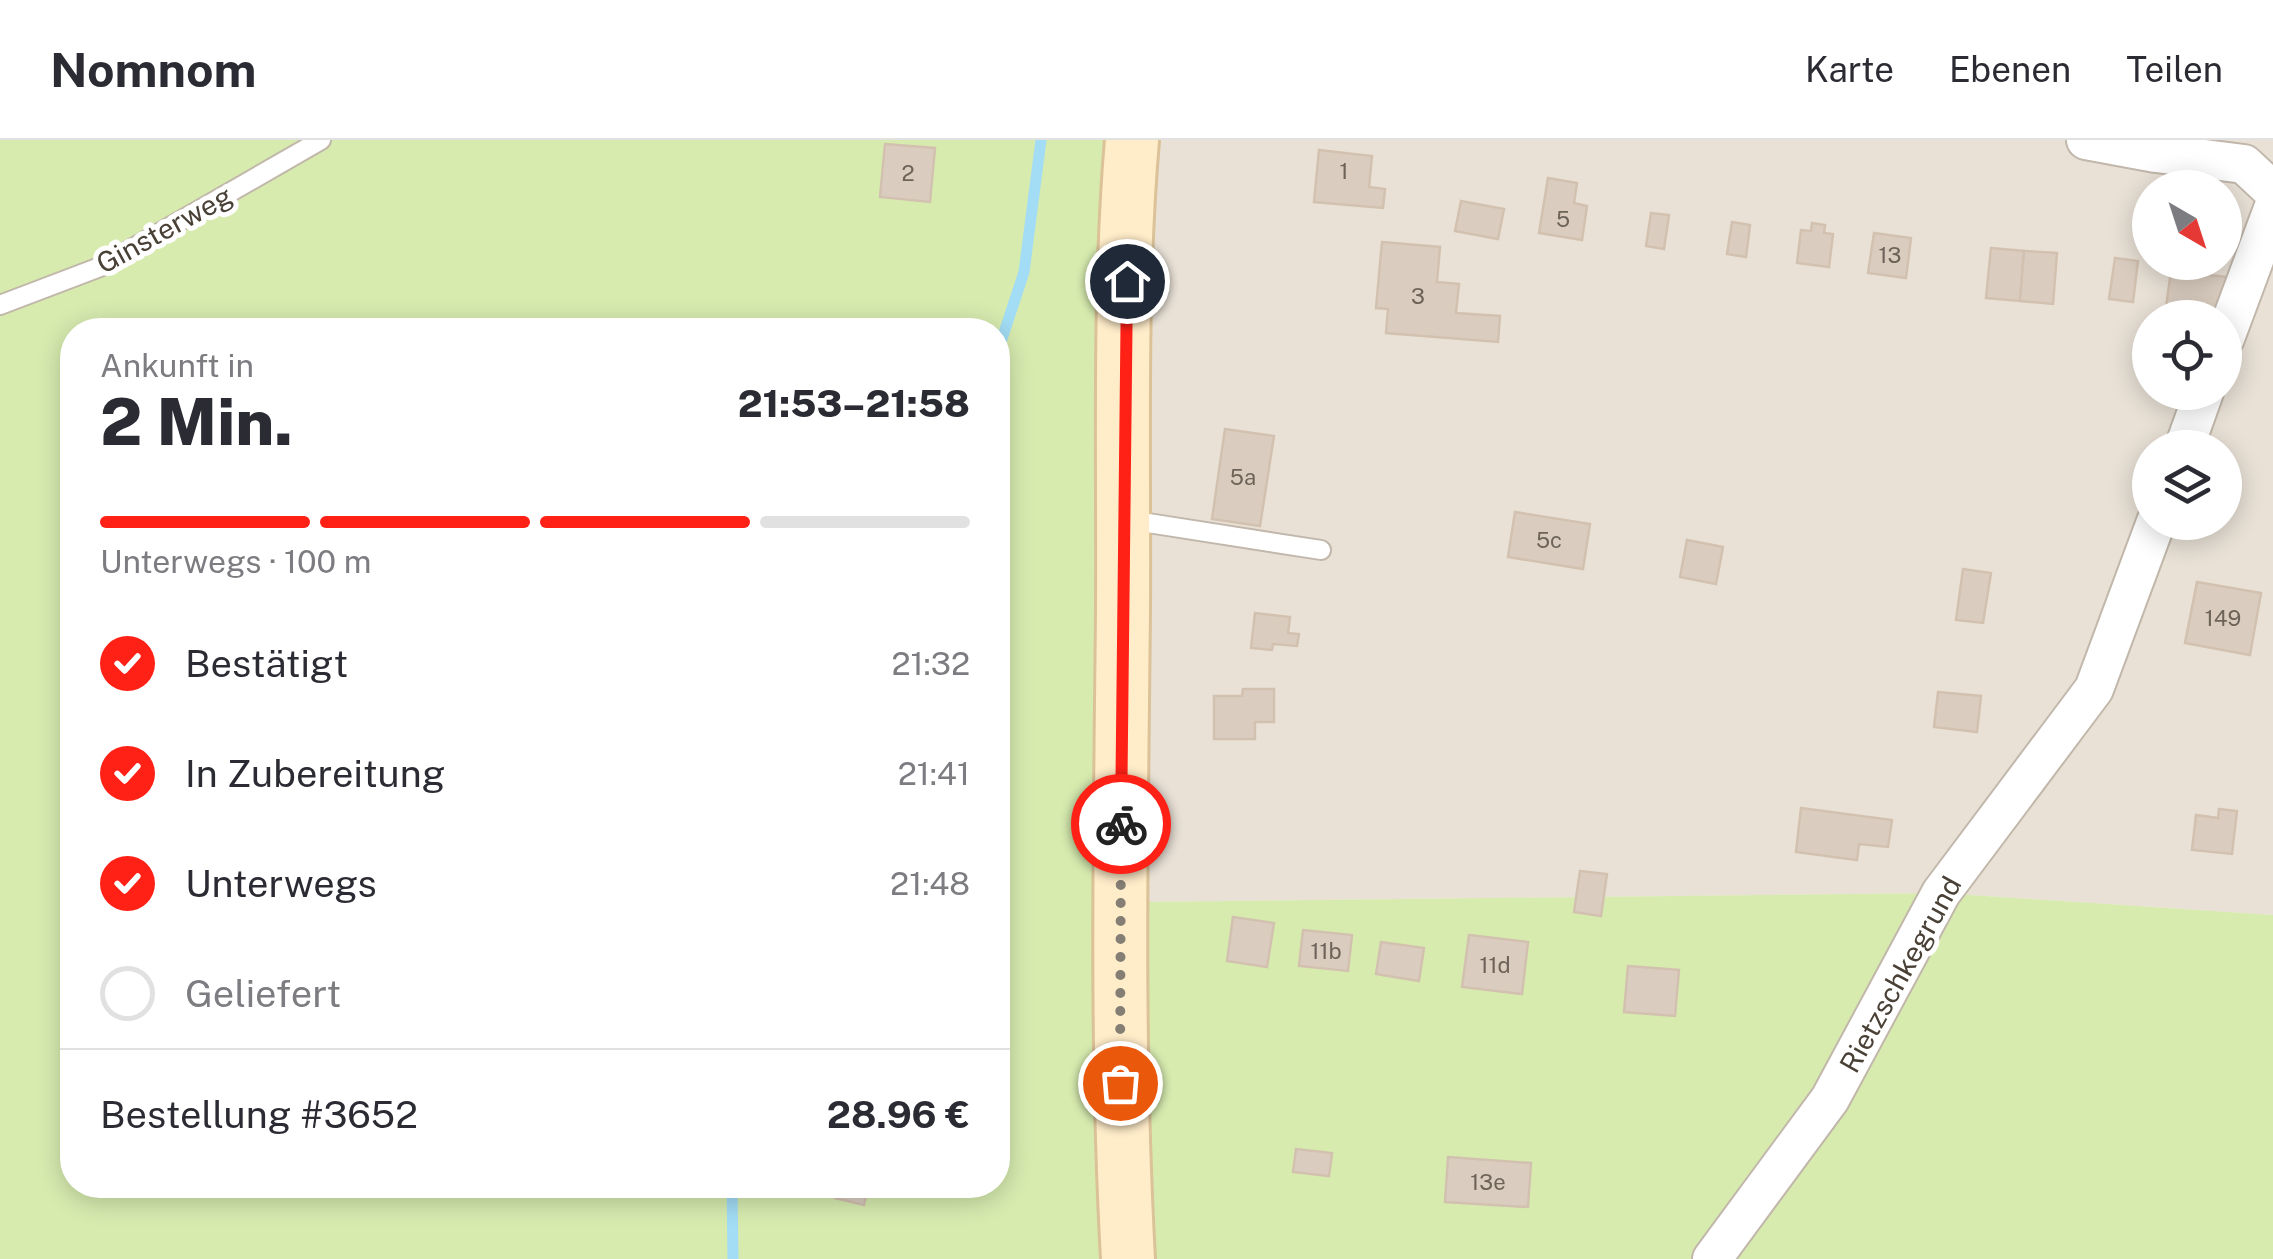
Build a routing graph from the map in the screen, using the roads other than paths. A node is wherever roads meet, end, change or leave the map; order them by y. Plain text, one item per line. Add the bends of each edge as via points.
1 (321, 140) edge
2 (1132, 140) edge
3 (2086, 140) edge
4 (2273, 191) edge
5 (2273, 209) edge
6 (2239, 300) edge
7 (0, 305) edge
8 (1124, 520) junction
9 (2149, 540) edge
10 (1322, 550) dead end
11 (1128, 1259) edge
12 (1712, 1259) edge

1 - 7 lane, Ginsterweg via 100,267
2 - 8 street
3 - 4 street via 2244,164
5 - 6 street
8 - 10 lane
8 - 11 street via 1120,1120
9 - 12 street, Rietzschkegrund via 2094,689 1941,892 1830,1099

